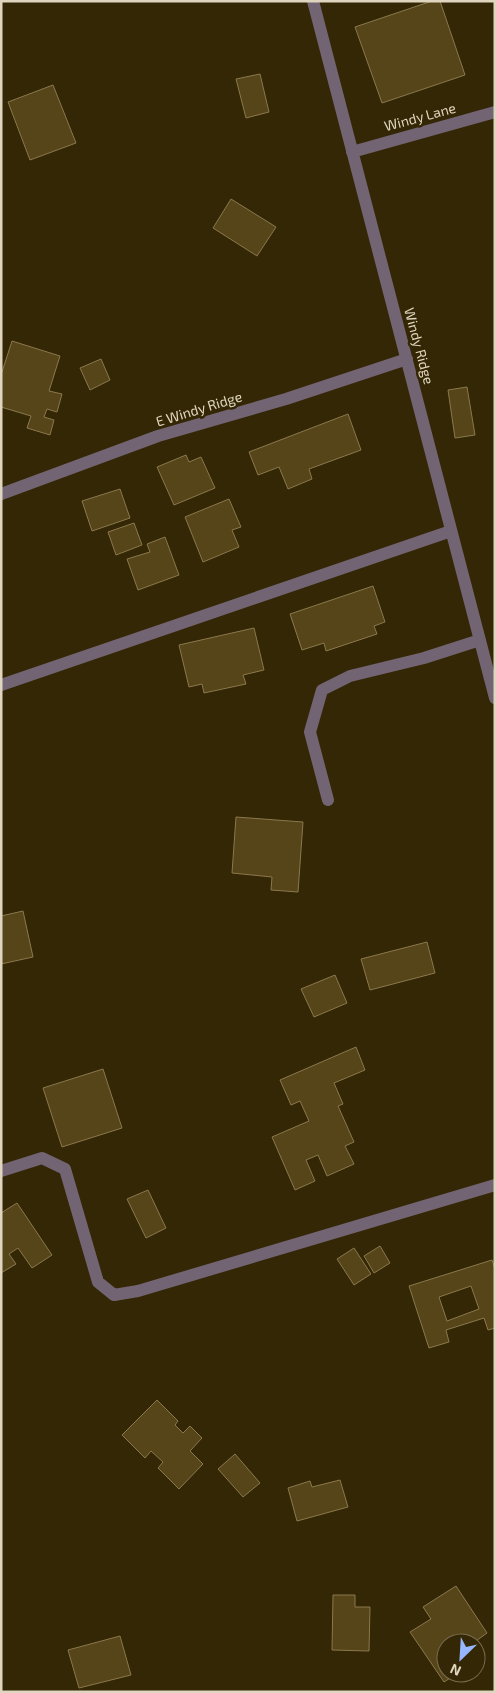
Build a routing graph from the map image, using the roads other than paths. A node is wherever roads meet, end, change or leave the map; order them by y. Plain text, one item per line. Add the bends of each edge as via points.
1 (313, 1) edge
2 (495, 112) edge
3 (352, 152) junction
4 (406, 359) junction
5 (1, 494) edge
6 (451, 531) junction
7 (480, 640) junction
8 (1, 685) edge
9 (495, 698) edge
10 (328, 800) dead end
11 (1, 1171) edge
12 (495, 1185) edge

1 - 3 street, Windy Ridge
2 - 3 street, Windy Lane
3 - 4 street, Windy Ridge
4 - 5 street, E Windy Ridge via 286,399 158,436
4 - 6 street, Windy Ridge
6 - 7 street, Windy Ridge
6 - 8 street
7 - 9 street, Windy Ridge
7 - 10 street via 350,676 322,690 310,732
11 - 12 street via 42,1158 65,1169 98,1282 114,1295 138,1292

